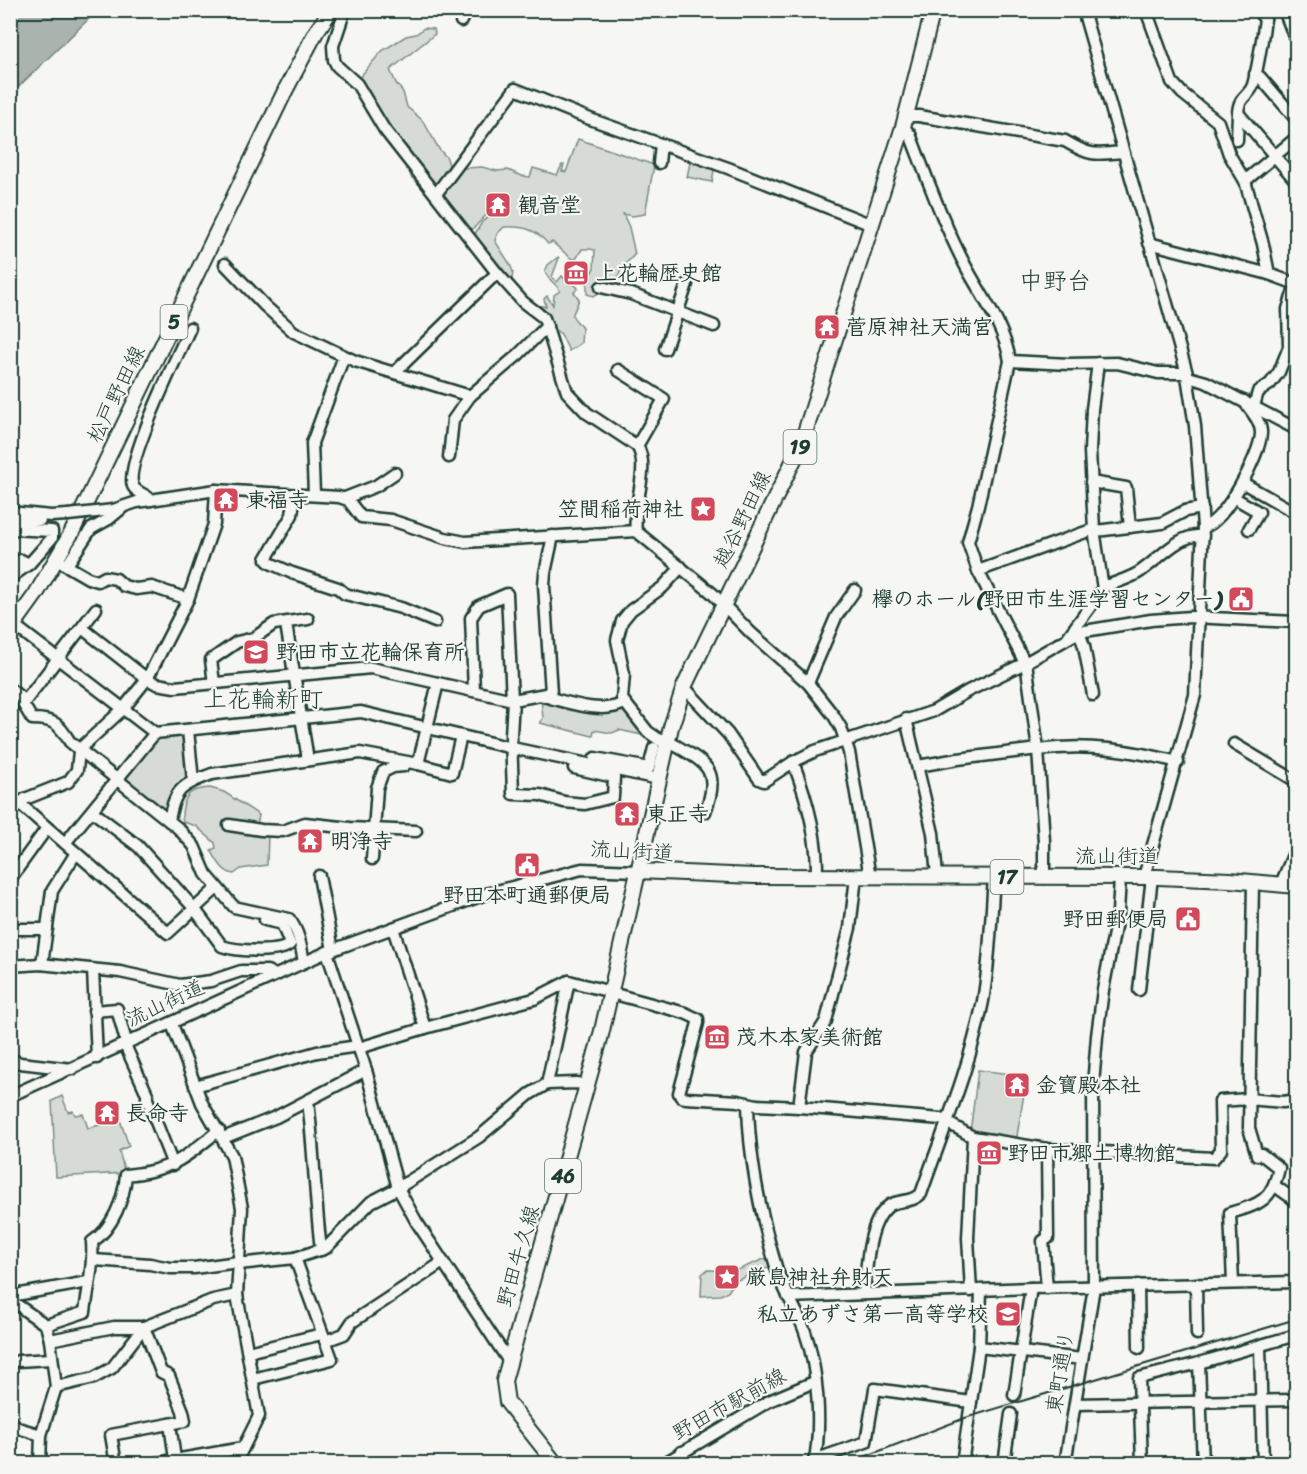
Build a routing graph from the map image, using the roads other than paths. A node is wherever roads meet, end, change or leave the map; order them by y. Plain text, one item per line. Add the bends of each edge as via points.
1 (331, 10) edge
2 (345, 10) edge
3 (466, 10) edge
4 (933, 10) edge
5 (1083, 10) edge
6 (1146, 10) edge
7 (1285, 11) edge
8 (1261, 15) edge
9 (461, 21) dead end
10 (1296, 41) edge
11 (1255, 74) junction
12 (1238, 113) junction
13 (1296, 118) edge
14 (905, 122) junction
15 (1296, 138) edge
16 (1237, 140) dead end
17 (661, 144) junction
18 (1124, 152) junction
19 (1276, 156) junction
20 (659, 163) dead end
21 (1296, 180) edge
22 (1245, 181) junction
23 (436, 194) junction
24 (873, 225) junction
25 (1149, 243) junction
26 (225, 264) dead end
27 (497, 273) junction
28 (1269, 274) junction
29 (1294, 281) edge
30 (687, 284) dead end
31 (601, 287) dead end
32 (677, 313) junction
33 (547, 326) junction
34 (714, 326) dead end
35 (190, 328) dead end
36 (665, 349) dead end
37 (344, 356) junction
38 (1010, 361) junction
39 (1098, 363) junction
40 (618, 370) dead end
41 (395, 372) junction
42 (1187, 375) junction
43 (470, 396) junction
44 (1249, 403) junction
45 (1296, 429) edge
46 (637, 446) junction
47 (449, 458) dead end
48 (395, 473) dead end
49 (1092, 482) junction
50 (1243, 483) junction
51 (216, 490) junction
52 (314, 494) junction
53 (295, 495) junction
54 (1233, 496) junction
55 (345, 498) junction
56 (151, 500) junction
57 (126, 505) junction
58 (1202, 508) junction
59 (10, 512) edge
60 (1296, 513) edge
61 (51, 516) junction
62 (10, 521) edge
63 (1130, 527) junction
64 (10, 529) edge
65 (1249, 529) dead end
66 (1095, 530) junction
67 (636, 531) junction
68 (1203, 532) junction
69 (553, 536) junction
70 (62, 562) junction
71 (29, 564) junction
72 (681, 567) junction
73 (10, 568) edge
74 (978, 571) junction
75 (10, 578) edge
76 (1103, 586) junction
77 (855, 590) dead end
78 (188, 599) junction
79 (723, 605) junction
80 (96, 609) dead end
81 (1199, 617) junction
82 (308, 619) dead end
83 (435, 622) dead end
84 (1296, 622) edge
85 (286, 624) junction
86 (12, 626) edge
87 (82, 627) junction
88 (1079, 632) junction
89 (1068, 637) junction
90 (57, 658) junction
91 (1025, 662) junction
92 (294, 675) junction
93 (147, 679) junction
94 (214, 683) junction
95 (438, 683) junction
96 (808, 683) junction
97 (684, 687) junction
98 (10, 689) edge
99 (474, 691) junction
100 (1093, 694) dead end
101 (541, 695) junction
102 (25, 700) junction
103 (513, 700) junction
104 (624, 703) junction
105 (123, 709) junction
106 (301, 718) junction
107 (906, 719) junction
108 (427, 727) junction
109 (189, 730) junction
110 (155, 733) junction
111 (461, 735) junction
112 (846, 741) junction
113 (1234, 744) dead end
114 (663, 745) junction
115 (512, 748) junction
116 (1038, 749) junction
117 (79, 751) junction
118 (308, 760) junction
119 (793, 762) junction
120 (1178, 762) junction
121 (416, 764) junction
122 (918, 766) junction
123 (659, 778) junction
124 (117, 780) junction
125 (193, 781) junction
126 (1296, 782) edge
127 (19, 803) junction
128 (92, 811) junction
129 (10, 812) edge
130 (705, 812) dead end
131 (169, 821) junction
132 (229, 825) dead end
133 (47, 828) junction
134 (374, 828) junction
135 (416, 831) dead end
136 (65, 843) junction
137 (1296, 848) edge
138 (76, 853) junction
139 (372, 859) dead end
140 (638, 871) junction
141 (319, 876) dead end
142 (937, 876) junction
143 (817, 877) junction
144 (863, 877) junction
145 (994, 877) junction
146 (1148, 877) junction
147 (1044, 878) junction
148 (1120, 878) junction
149 (10, 879) edge
150 (1252, 882) junction
151 (1281, 884) junction
152 (1296, 886) edge
153 (215, 890) junction
154 (195, 908) junction
155 (393, 928) junction
156 (10, 929) edge
157 (47, 929) junction
158 (330, 951) junction
159 (304, 962) junction
160 (42, 964) junction
161 (10, 966) edge
162 (93, 970) junction
163 (275, 975) junction
164 (569, 981) junction
165 (1139, 990) dead end
166 (611, 992) junction
167 (94, 1011) junction
168 (172, 1024) junction
169 (425, 1028) junction
170 (126, 1045) junction
171 (359, 1047) junction
172 (97, 1058) junction
173 (10, 1059) edge
174 (72, 1069) junction
175 (366, 1070) junction
176 (547, 1084) junction
177 (588, 1085) junction
178 (195, 1086) junction
179 (10, 1096) edge
180 (1248, 1099) junction
181 (1296, 1100) edge
182 (308, 1101) junction
183 (748, 1104) junction
184 (799, 1107) junction
185 (946, 1123) junction
186 (221, 1134) junction
187 (973, 1137) junction
188 (1047, 1149) junction
189 (1094, 1151) junction
190 (173, 1165) junction
191 (1275, 1186) junction
192 (399, 1188) junction
193 (1296, 1201) edge
194 (321, 1250) junction
195 (295, 1258) junction
196 (94, 1260) junction
197 (443, 1262) junction
198 (238, 1263) junction
199 (88, 1282) junction
200 (1296, 1282) edge
201 (1233, 1283) junction
202 (1197, 1284) junction
203 (1138, 1285) junction
204 (1094, 1287) junction
205 (1030, 1288) junction
206 (1047, 1288) junction
207 (976, 1291) junction
208 (864, 1294) junction
209 (237, 1295) junction
210 (788, 1297) junction
211 (10, 1298) edge
212 (46, 1325) junction
213 (144, 1327) junction
214 (1197, 1334) dead end
215 (1296, 1335) edge
216 (323, 1337) junction
217 (50, 1340) junction
218 (1260, 1346) junction
219 (978, 1347) junction
220 (1139, 1348) dead end
221 (248, 1352) junction
222 (1020, 1352) junction
223 (51, 1359) junction
224 (1082, 1359) junction
225 (18, 1361) dead end
226 (510, 1363) junction
227 (1199, 1363) junction
228 (253, 1379) junction
229 (814, 1382) junction
230 (56, 1387) junction
231 (1014, 1395) dead end
232 (1296, 1400) edge
233 (1263, 1401) junction
234 (971, 1402) junction
235 (1201, 1402) junction
236 (1141, 1403) junction
237 (1075, 1404) junction
238 (1011, 1414) dead end
239 (10, 1420) edge
240 (170, 1424) junction
241 (41, 1436) junction
242 (243, 1449) junction
243 (681, 1452) junction
244 (175, 1459) junction
245 (814, 1462) edge
246 (40, 1464) edge
247 (116, 1464) edge
248 (152, 1464) edge
249 (235, 1464) edge
250 (556, 1464) edge
251 (663, 1464) edge
252 (688, 1464) edge
253 (962, 1464) edge
254 (1004, 1464) edge
255 (1065, 1464) edge
256 (1142, 1464) edge
257 (1203, 1464) edge
258 (1263, 1464) edge

1 - 70 main road, 松戸野田線 / 5 via 286,89 88,500
2 - 23 street via 333,46 334,60 357,84 384,129
3 - 9 street
4 - 14 main road, 越谷野田線 / 19
5 - 18 street
6 - 22 street via 1172,82 1218,122 1229,154
7 - 8 street
7 - 10 street
8 - 11 street
11 - 12 street via 1252,89 1240,100
11 - 13 street
12 - 16 street
12 - 19 street
14 - 18 street via 919,116 1064,140 1097,155
14 - 24 main road, 越谷野田線 / 19
14 - 38 street via 942,216 1002,330
15 - 19 street
17 - 20 street
17 - 23 street via 514,89
17 - 24 street
18 - 25 street
19 - 21 street
19 - 22 street
22 - 28 street
23 - 27 street
24 - 79 main road, 越谷野田線 / 19 via 801,445
25 - 28 street
25 - 42 street
26 - 37 street via 288,329
27 - 33 street via 544,318
27 - 41 street
28 - 29 street
29 - 44 street via 1288,309 1289,347 1279,372
30 - 32 street
31 - 32 street via 631,294
32 - 34 street
32 - 36 street
33 - 43 street
33 - 46 street via 567,392 587,413
35 - 56 street via 146,426 131,480 135,489
37 - 41 street
37 - 52 street via 312,444
38 - 39 street
38 - 74 street via 978,506 966,541
39 - 42 street
39 - 49 street via 1090,426
40 - 46 street via 664,399
41 - 43 street
42 - 44 street
42 - 58 street
43 - 47 street via 453,420
44 - 45 street
44 - 50 street via 1262,432 1256,458
46 - 67 street via 642,453
48 - 55 street via 376,486
49 - 63 street via 1126,488
49 - 66 street
50 - 54 street
50 - 60 street
51 - 53 street
51 - 56 street
51 - 78 street via 214,524
52 - 53 street
52 - 55 street
53 - 83 street via 292,515 266,559 270,564 325,582 345,594 401,608
54 - 65 street via 1259,512
54 - 68 street via 1217,520
55 - 69 street via 361,517 391,520 457,541
56 - 57 street
57 - 61 street, bridge via 113,510
57 - 70 street via 92,529
58 - 63 street via 1185,511 1162,523
58 - 68 street
59 - 61 street
61 - 62 street via 46,520
63 - 66 street
64 - 71 street via 52,531 52,538
66 - 74 street
66 - 76 street
67 - 69 street
67 - 72 street
68 - 76 street via 1168,550 1138,573
68 - 81 street
69 - 101 street via 544,585 551,693
70 - 78 street via 98,581 109,577 130,588 152,587
70 - 86 main road, 松戸野田線 / 5
71 - 73 street via 21,560
71 - 75 street
72 - 79 street
72 - 104 street via 663,587 631,610 619,628 617,648 624,672
74 - 91 street
76 - 89 street
77 - 96 street via 836,616
78 - 93 street
79 - 96 street
79 - 97 main road, 越谷野田線 / 19
80 - 87 street
81 - 84 street
81 - 88 street
81 - 120 street via 1196,695
82 - 85 street
85 - 92 street
85 - 94 street via 274,624 211,660
86 - 90 street
87 - 90 street
87 - 93 street
88 - 89 street
88 - 100 street
89 - 91 street
90 - 102 street
90 - 105 street
91 - 107 street via 934,711
91 - 116 street
92 - 94 street
92 - 95 street via 371,668
92 - 106 street
93 - 94 street via 174,687
93 - 105 street
95 - 99 street
95 - 108 street
96 - 112 street via 834,716
97 - 114 main road, 越谷野田線 / 19
97 - 119 street via 728,734 759,779 764,781
98 - 102 street
99 - 103 street
99 - 103 street via 471,618 478,606 507,594
101 - 103 street
101 - 104 street via 598,709
102 - 117 street via 23,704 32,719 61,727
103 - 115 street
104 - 114 street
105 - 110 street
105 - 117 street
106 - 108 street via 361,712
106 - 109 street
106 - 118 street
107 - 112 street
107 - 122 street
108 - 111 street
108 - 121 street
109 - 110 street
109 - 125 street
110 - 124 street
111 - 115 street
111 - 121 street via 452,773
112 - 119 street
112 - 144 street
113 - 126 street
114 - 115 street via 649,768
114 - 123 main road, 越谷野田線 / 19
114 - 130 street via 704,765 710,772 711,795
115 - 115 street via 513,794 585,804 613,797 614,777
115 - 123 street
116 - 120 street via 1115,748
116 - 122 street
116 - 147 street
117 - 124 street
117 - 127 street via 77,770 68,782
118 - 121 street via 360,753
118 - 125 street via 212,774
119 - 143 street via 806,796 818,858
120 - 146 street
121 - 134 street via 383,772
122 - 142 street via 933,833
123 - 140 main road, 越谷野田線 / 19
124 - 128 street
124 - 131 street
125 - 131 street via 173,800
127 - 129 street
127 - 133 street
128 - 136 street
128 - 154 street via 138,846
131 - 153 street via 194,846
132 - 134 street via 283,831 305,823
133 - 136 street
133 - 149 street
134 - 135 street
134 - 139 street
136 - 138 street
137 - 151 street
138 - 154 street via 168,933
138 - 157 street via 52,891
140 - 143 main road, 流山街道 / 17
140 - 155 street, 流山街道 via 595,868 565,872 489,893
140 - 166 main road, 野田牛久線 / 46
141 - 158 street
142 - 144 main road, 流山街道 / 17
142 - 145 main road, 流山街道 / 17
143 - 144 main road, 流山街道 / 17
144 - 184 street via 826,1021 806,1052
145 - 147 main road, 流山街道 / 17
145 - 185 street via 983,1000
146 - 148 main road, 流山街道 / 17
146 - 150 main road, 流山街道 / 17
146 - 165 street
147 - 148 main road, 流山街道 / 17
148 - 189 street, 東町通り via 1097,1036
150 - 151 main road, 流山街道 / 17
150 - 180 street
151 - 152 main road, 流山街道 / 17
153 - 154 street
153 - 154 street via 234,915 282,924 290,944 284,949 263,950 222,946
153 - 159 street via 238,909 289,919 298,935
155 - 158 street, 流山街道
155 - 169 street
156 - 157 street
157 - 160 street
158 - 159 street, 流山街道
158 - 171 street
159 - 163 street, 流山街道
160 - 161 street
160 - 162 street
162 - 163 street via 136,974 180,985 241,971 267,971
162 - 167 street
163 - 168 street, 流山街道
164 - 166 street
164 - 169 street via 534,999
164 - 176 street
166 - 177 main road, 野田牛久線 / 46
166 - 183 street via 698,1019 678,1094 681,1097
167 - 170 street via 117,1009
167 - 172 street
168 - 170 street, 流山街道
168 - 178 street
169 - 171 street
170 - 172 street, 流山街道
170 - 190 street
171 - 175 street
171 - 178 street via 317,1052
172 - 174 street, 流山街道
173 - 174 street
174 - 179 street, 流山街道
175 - 182 street
175 - 192 street
176 - 177 street
176 - 192 street via 479,1137
177 - 226 main road, 野田牛久線 / 46
178 - 186 street
180 - 181 street
180 - 189 street via 1220,1101 1221,1150 1214,1158
180 - 191 street via 1249,1128 1257,1155 1279,1168
182 - 186 street via 276,1117
182 - 194 street
183 - 184 street
183 - 210 street via 751,1161 777,1269
184 - 185 street via 927,1117
185 - 187 street
185 - 208 street via 921,1194 893,1203 876,1225
186 - 190 street
186 - 198 street via 232,1156 242,1208
187 - 188 street
187 - 207 street via 968,1238
188 - 189 street
188 - 206 street via 1048,1238 1043,1241
189 - 204 street, 東町通り
190 - 196 street via 151,1173 126,1175 113,1218 92,1242
191 - 193 street
191 - 201 street via 1252,1207 1230,1213
192 - 194 street via 364,1207
192 - 197 street
194 - 195 street
195 - 198 street
195 - 216 street
196 - 198 street via 170,1268
196 - 199 street
197 - 216 street via 352,1322 344,1334
197 - 226 street
198 - 209 street
199 - 211 street
199 - 212 street via 85,1312
200 - 201 street
201 - 202 street
202 - 203 street
202 - 214 street
203 - 204 street
203 - 220 street
204 - 206 street
204 - 224 street, 東町通り
205 - 206 street
205 - 207 street
205 - 222 street
207 - 208 street
207 - 219 street
208 - 210 street
209 - 213 street via 213,1300
209 - 221 street
210 - 229 street via 807,1338
211 - 212 street
212 - 217 street
213 - 217 street via 114,1328
213 - 230 street via 112,1368 94,1378
213 - 240 street via 183,1411 185,1421
215 - 218 street
216 - 221 street
216 - 228 street via 332,1359
217 - 223 street
218 - 227 street
218 - 233 street
219 - 222 street
219 - 234 street
221 - 228 street
222 - 224 street
222 - 231 street
223 - 225 street
223 - 230 street
224 - 237 street, 東町通り
226 - 250 main road, 野田牛久線 / 46 via 504,1381 507,1402
227 - 235 street
227 - 236 street via 1139,1378
228 - 242 street via 259,1416
229 - 243 street, 野田市駅前線 via 769,1401
229 - 245 street via 819,1424
230 - 241 street
232 - 233 street
233 - 235 street
233 - 258 street
234 - 245 street via 875,1389 866,1442
234 - 253 street
235 - 236 street
235 - 257 street
236 - 237 street
236 - 256 street
237 - 255 street, 東町通り
238 - 254 street
239 - 241 street via 18,1428
240 - 244 street
240 - 247 street via 111,1435
241 - 246 street
242 - 244 street
242 - 249 street
243 - 251 street, 野田市駅前線
243 - 252 street
244 - 248 street

